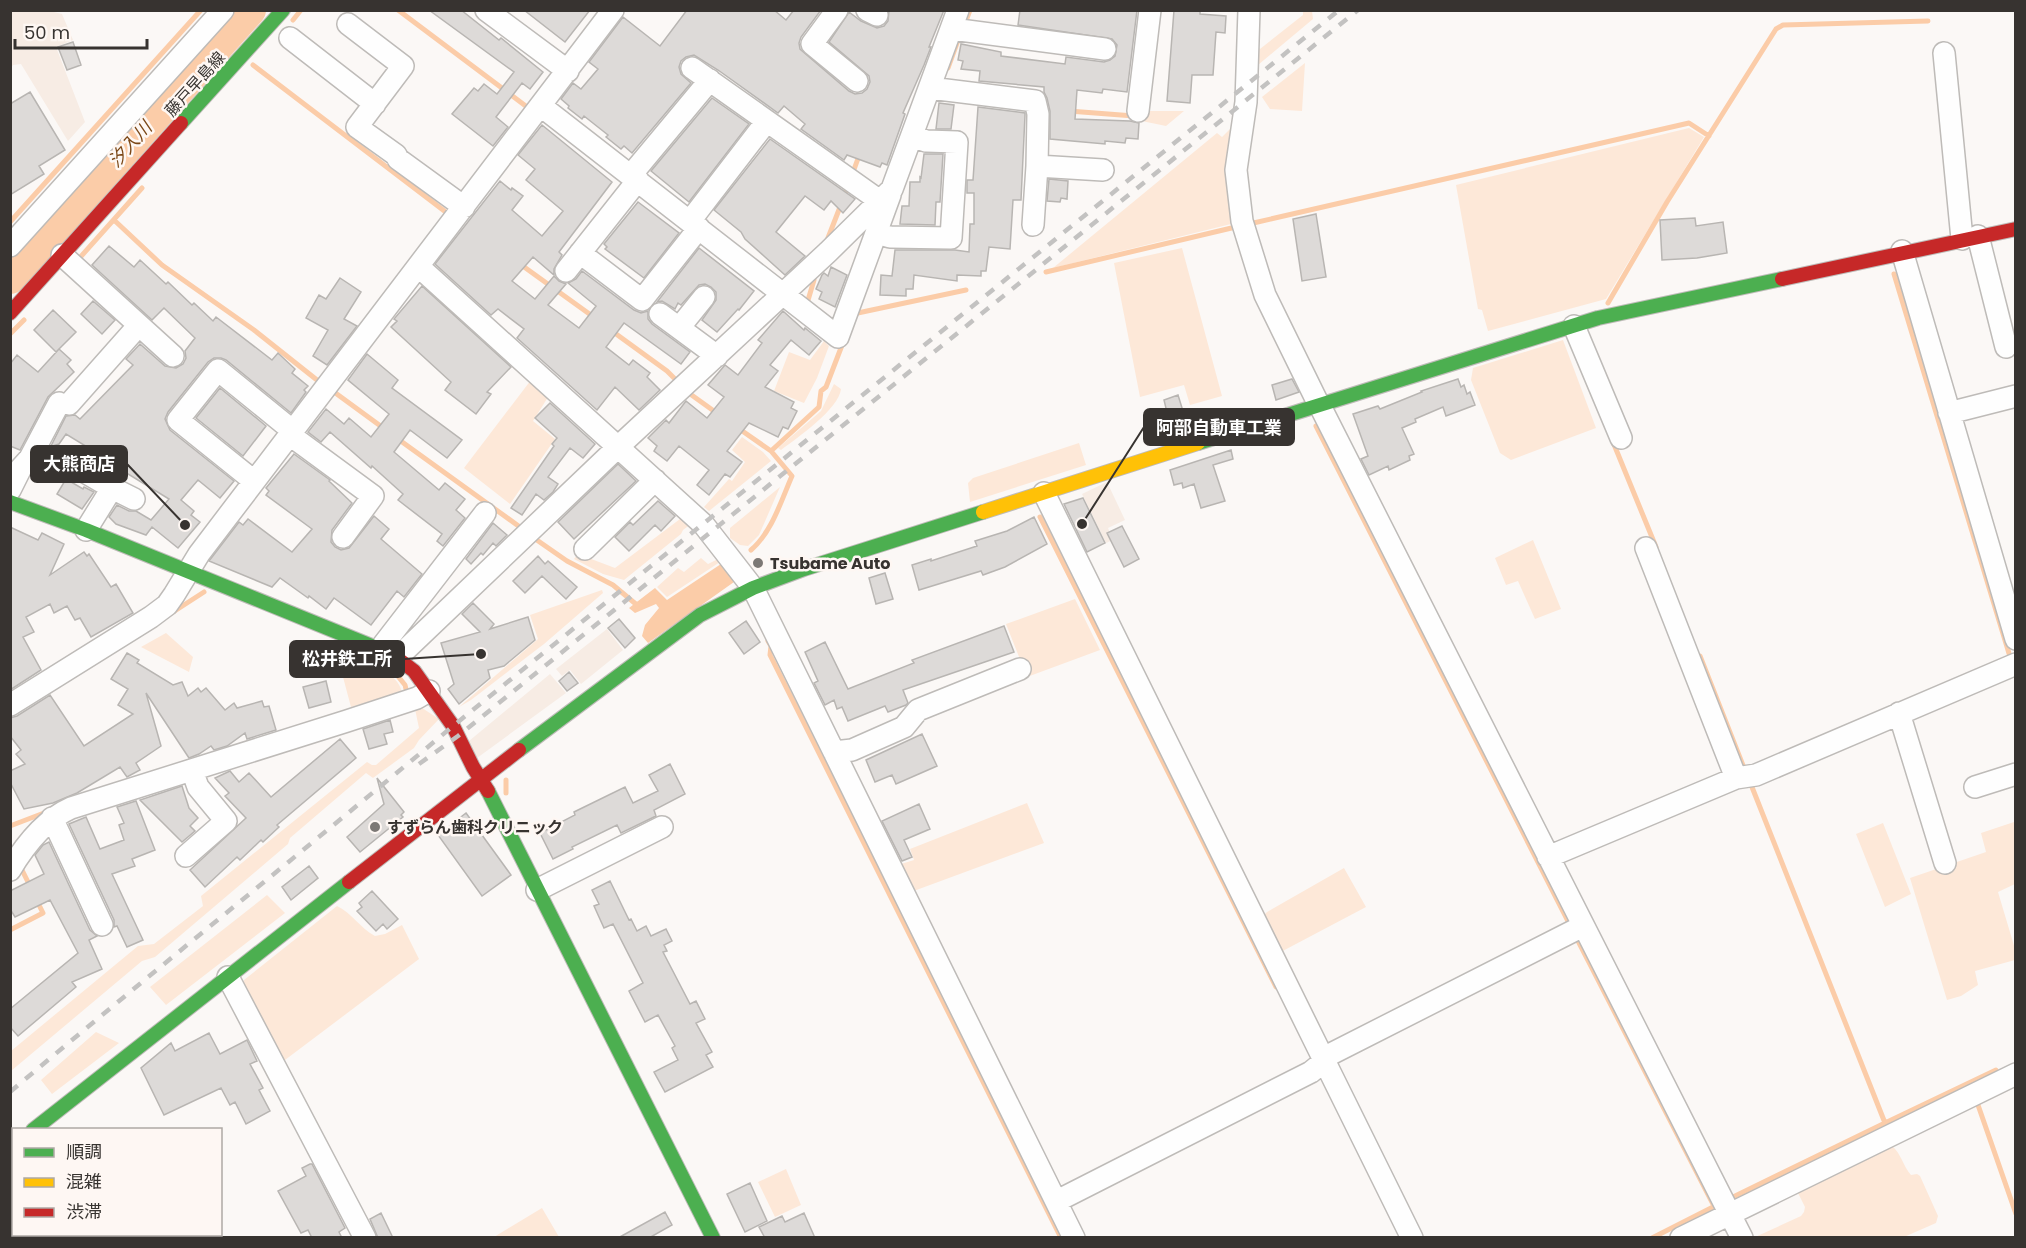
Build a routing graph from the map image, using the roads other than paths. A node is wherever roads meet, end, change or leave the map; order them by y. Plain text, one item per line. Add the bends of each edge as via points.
1 (223, 10) edge
2 (283, 10) edge
3 (486, 10) edge
4 (613, 10) edge
5 (837, 10) edge
6 (1150, 10) edge
7 (1249, 10) edge
8 (348, 24) dead end
9 (958, 25) edge
10 (290, 38) dead end
11 (1105, 49) dead end
12 (1944, 53) dead end
13 (562, 67) junction
14 (692, 68) dead end
15 (710, 80) junction
16 (857, 81) dead end
17 (936, 89) junction
18 (375, 104) junction
19 (538, 111) junction
20 (1138, 111) dead end
21 (767, 121) junction
22 (918, 138) junction
23 (1037, 166) junction
24 (1103, 170) dead end
25 (633, 183) junction
26 (886, 195) junction
27 (457, 209) junction
28 (1033, 225) dead end
29 (2016, 228) edge
30 (693, 231) junction
31 (882, 235) junction
32 (1970, 238) junction
33 (10, 246) edge
34 (1902, 251) junction
35 (580, 253) junction
36 (70, 262) junction
37 (418, 266) junction
38 (566, 271) dead end
39 (704, 297) dead end
40 (779, 299) junction
41 (10, 313) edge
42 (660, 314) dead end
43 (139, 325) junction
44 (1574, 326) junction
45 (679, 328) junction
46 (2006, 347) dead end
47 (173, 356) dead end
48 (717, 356) junction
49 (2016, 396) edge
50 (1316, 398) junction
51 (1949, 413) junction
52 (290, 429) junction
53 (1621, 438) dead end
54 (618, 447) junction
55 (59, 457) dead end
56 (250, 478) junction
57 (655, 480) junction
58 (112, 488) junction
59 (10, 490) edge
60 (1044, 493) junction
61 (134, 499) dead end
62 (10, 502) edge
63 (485, 513) dead end
64 (86, 530) junction
65 (343, 537) dead end
66 (1646, 548) dead end
67 (585, 549) dead end
68 (183, 579) junction
69 (753, 588) junction
70 (2016, 639) edge
71 (389, 653) junction
72 (2013, 664) edge
73 (1020, 669) dead end
74 (429, 691) junction
75 (10, 705) edge
76 (1899, 713) junction
77 (834, 752) junction
78 (192, 770) junction
79 (2016, 774) edge
80 (1744, 776) junction
81 (481, 779) junction
82 (1975, 787) dead end
83 (52, 818) junction
84 (662, 827) dead end
85 (186, 856) dead end
86 (1548, 857) junction
87 (16, 861) edge
88 (1945, 863) dead end
89 (545, 886) junction
90 (102, 926) dead end
91 (1576, 929) junction
92 (228, 977) junction
93 (1319, 1065) junction
94 (2016, 1074) edge
95 (36, 1128) edge
96 (1056, 1201) junction
97 (1726, 1206) junction
98 (365, 1238) edge
99 (713, 1238) edge
100 (1074, 1238) edge
101 (1413, 1238) edge
102 (1681, 1238) edge
103 (1742, 1238) edge

1 - 33 street
2 - 36 street, 藤戸早島線
3 - 13 street
4 - 13 street
5 - 16 street via 812,44
6 - 20 street
7 - 50 street via 1246,102 1236,170 1243,226 1265,295
8 - 18 street via 403,66
9 - 11 street
9 - 17 street
10 - 18 street
12 - 32 street
13 - 19 street
14 - 15 street
15 - 21 street
15 - 25 street
17 - 22 street
17 - 23 street via 1035,101
18 - 27 street via 357,127
19 - 25 street
19 - 27 street
21 - 26 street via 849,179
21 - 30 street
22 - 26 street
22 - 31 street via 957,142 951,238
23 - 24 street
23 - 28 street
25 - 30 street
25 - 35 street
26 - 31 street
26 - 40 street
27 - 37 street
29 - 32 street
30 - 35 street via 642,300
30 - 40 street
31 - 40 street via 838,337 804,310
32 - 34 street
32 - 46 street
34 - 44 street
34 - 51 street
35 - 38 street
36 - 41 street, 藤戸早島線
36 - 43 street
37 - 52 street via 327,387
37 - 54 street
39 - 45 street
40 - 48 street
42 - 45 street
43 - 47 street
43 - 59 street via 64,404
44 - 50 street
44 - 53 street
45 - 48 street
48 - 54 street
49 - 51 street
50 - 60 street
50 - 86 street
51 - 70 street
52 - 56 street
52 - 56 street via 218,370 178,420
52 - 65 street via 374,496
54 - 57 street
54 - 71 street via 528,532
55 - 58 street
56 - 68 street
57 - 67 street
57 - 69 street via 704,525
58 - 61 street
58 - 64 street
60 - 69 street
60 - 93 street
62 - 64 street
63 - 71 street
64 - 68 street
66 - 80 street
68 - 71 street
68 - 75 street via 166,605 151,617
69 - 77 street
69 - 81 street via 700,615
71 - 74 street via 414,671
72 - 76 street
73 - 77 street via 918,710 904,727 852,750
74 - 78 street
74 - 81 street
76 - 80 street
76 - 88 street
77 - 96 street
78 - 83 street via 71,808
78 - 85 street via 198,787 226,821
79 - 82 street
80 - 86 street
81 - 89 street
81 - 92 street
83 - 87 street
83 - 90 street
84 - 89 street
86 - 91 street
89 - 99 street
91 - 93 street
91 - 97 street
92 - 95 street
92 - 98 street
93 - 96 street
93 - 101 street
94 - 97 street
96 - 100 street
97 - 102 street
97 - 103 street

